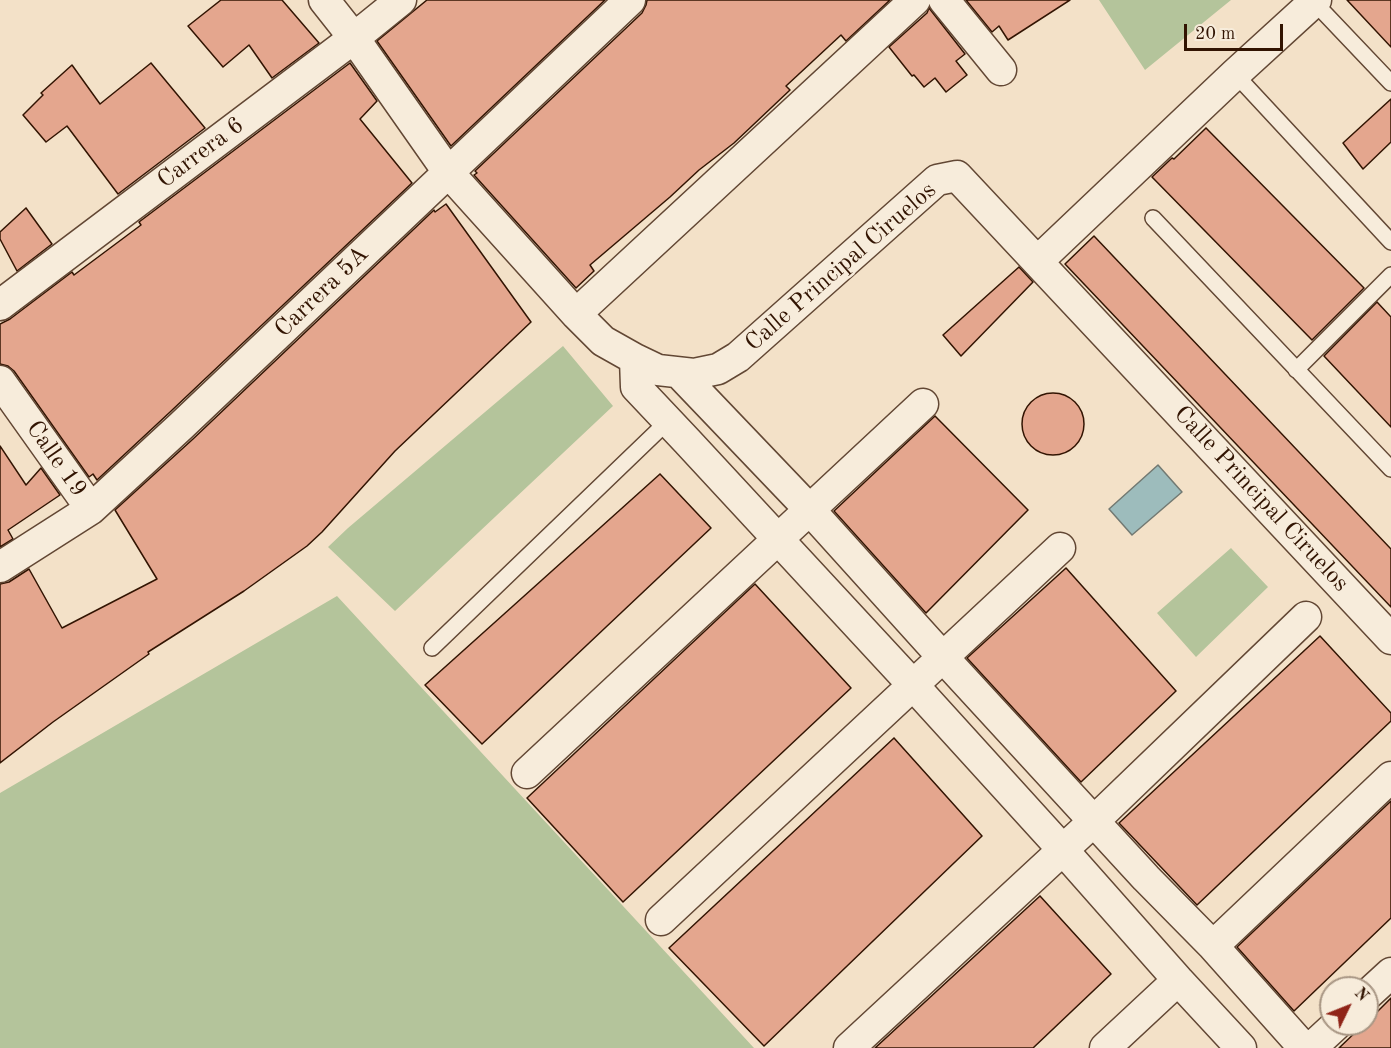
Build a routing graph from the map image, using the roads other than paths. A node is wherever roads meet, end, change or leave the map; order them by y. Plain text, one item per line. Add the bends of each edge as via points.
1 (324, 0) edge
2 (401, 0) edge
3 (630, 0) edge
4 (915, 0) edge
5 (944, 0) edge
6 (1315, 1) edge
7 (354, 38) junction
8 (1001, 70) dead end
9 (1235, 74) junction
10 (1391, 83) edge
11 (448, 172) junction
12 (1153, 218) dead end
13 (1391, 242) edge
14 (1038, 261) junction
15 (1391, 275) edge
16 (0, 305) edge
17 (576, 314) junction
18 (635, 359) junction
19 (1296, 370) junction
20 (680, 374) junction
21 (0, 381) edge
22 (709, 403) junction
23 (923, 404) dead end
24 (673, 426) junction
25 (1391, 470) edge
26 (91, 509) junction
27 (809, 509) junction
28 (777, 540) junction
29 (1060, 548) dead end
30 (0, 567) edge
31 (1306, 617) dead end
32 (1391, 639) edge
33 (432, 648) dead end
34 (943, 657) junction
35 (913, 685) junction
36 (526, 773) dead end
37 (1391, 777) edge
38 (1094, 821) junction
39 (1063, 850) junction
40 (662, 920) dead end
41 (1213, 946) junction
42 (1391, 973) edge
43 (1178, 980) junction
44 (1379, 984) edge
45 (1324, 1036) edge
46 (849, 1048) edge
47 (1106, 1048) edge
48 (1241, 1048) edge
49 (1304, 1048) edge
50 (1311, 1048) edge

1 - 7 street, Calle Principal Ciruelos
2 - 7 street, Carrera 6
3 - 11 street, Carrera 5A
4 - 17 street
5 - 8 street
6 - 9 street
6 - 10 lane
7 - 11 street, Calle Principal Ciruelos
7 - 16 street, Carrera 6
9 - 13 lane
9 - 14 street
11 - 17 street, Calle Principal Ciruelos
11 - 26 street, Carrera 5A
12 - 19 lane
14 - 20 street, Calle Principal Ciruelos via 957,176 937,180 738,357 718,369
14 - 32 street, Calle Principal Ciruelos
15 - 19 lane
17 - 18 street, Calle Principal Ciruelos via 603,341
18 - 20 street, Calle Principal Ciruelos via 658,370
18 - 24 street via 636,387
19 - 25 lane
20 - 22 street
21 - 26 street, Calle 19
22 - 24 street
22 - 27 street
23 - 27 street
24 - 28 street
24 - 33 lane
26 - 30 street, Carrera 5A
27 - 28 street
27 - 34 street
28 - 35 street
28 - 36 street
29 - 34 street
31 - 38 street
34 - 35 street
34 - 38 street
35 - 39 street
35 - 40 street
37 - 41 street
38 - 39 street
38 - 41 street
39 - 43 street
39 - 46 street
41 - 43 street via 1194,942 1181,948 1174,960
41 - 49 street
42 - 44 street
43 - 47 street
43 - 48 street
45 - 50 street

